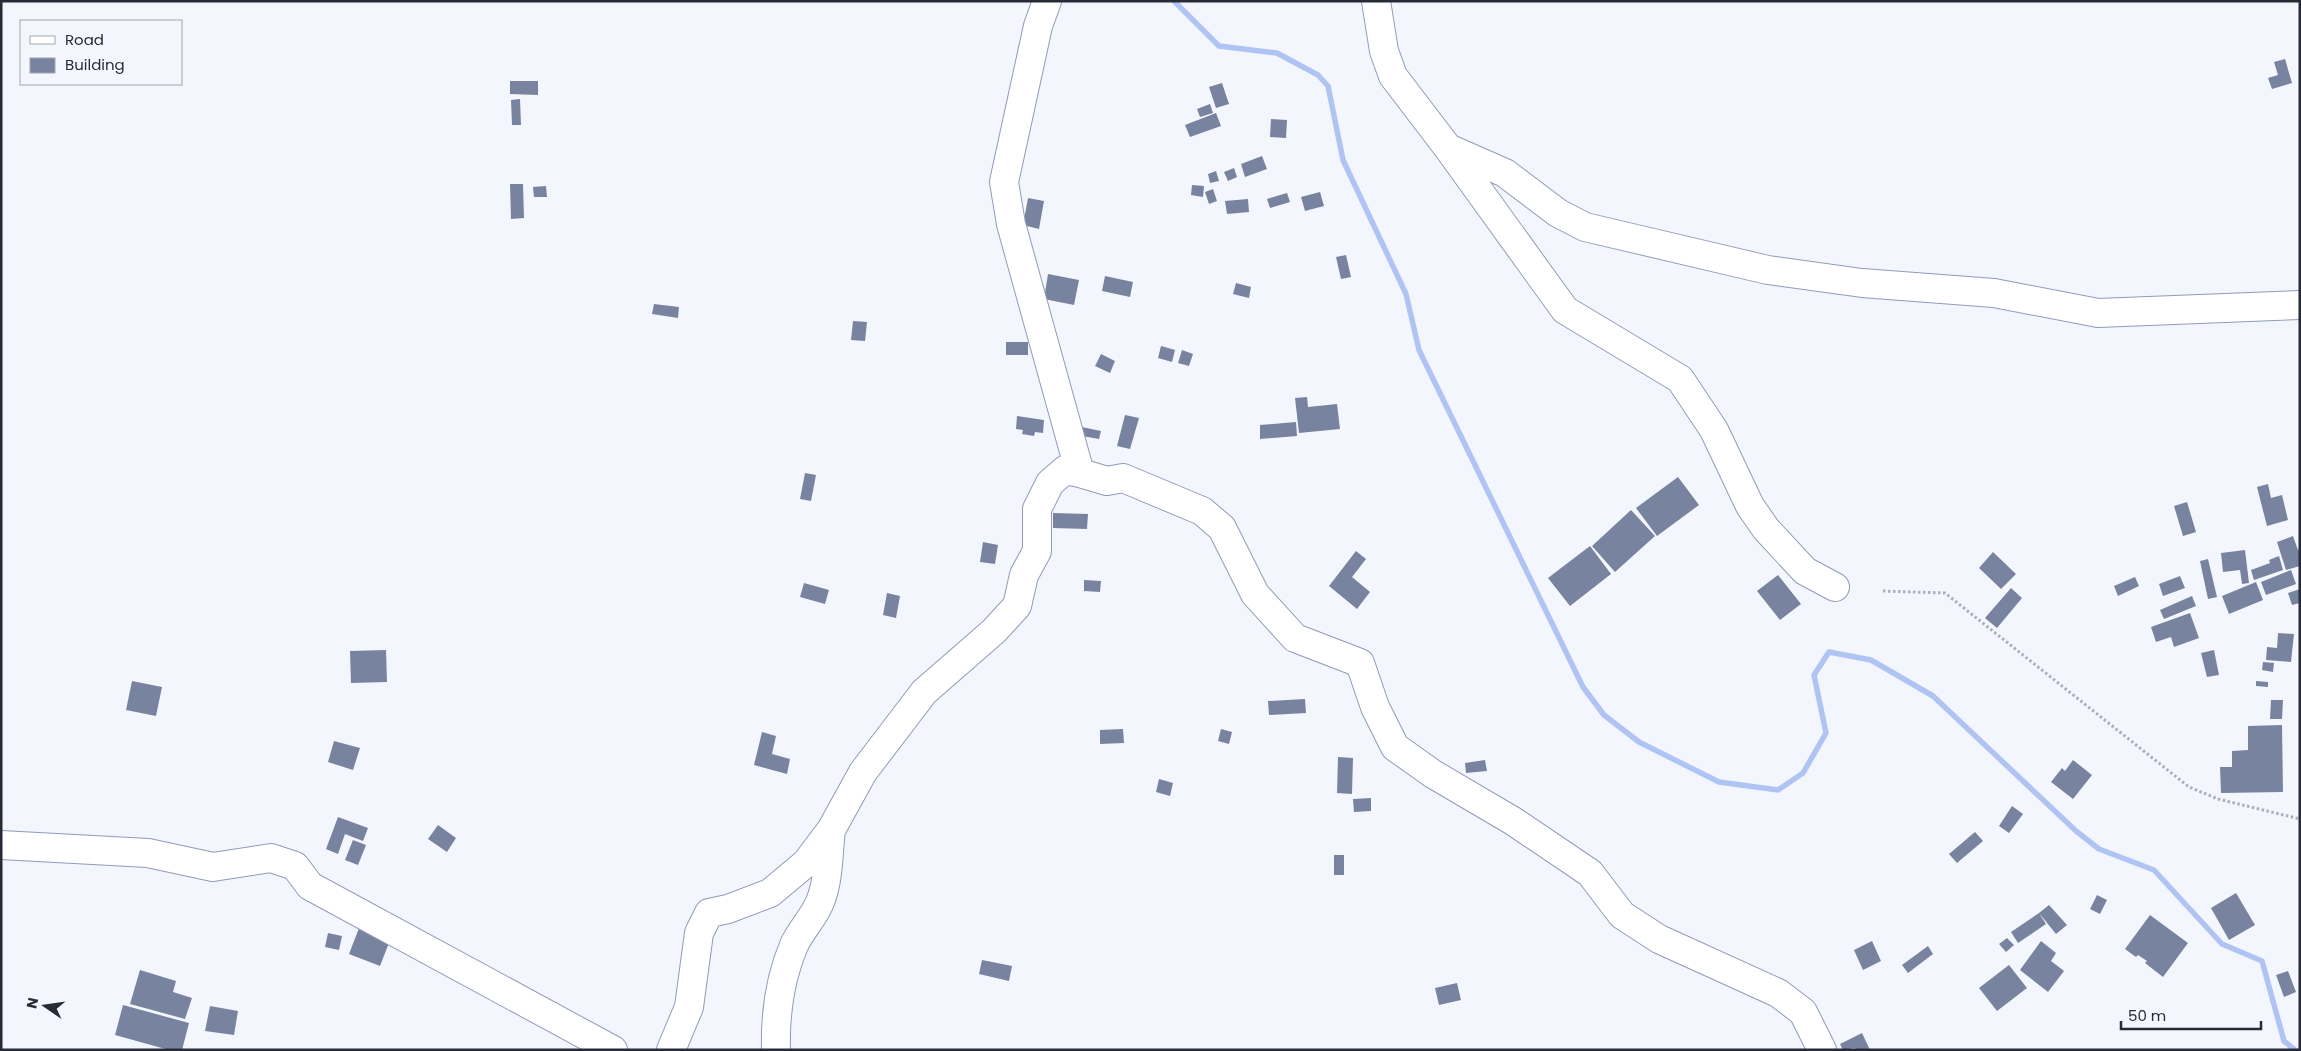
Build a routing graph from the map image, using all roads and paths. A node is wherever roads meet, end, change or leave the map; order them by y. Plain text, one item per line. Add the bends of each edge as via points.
1 (1047, 1) edge
2 (1376, 1) edge
3 (1448, 148) junction
4 (2300, 305) edge
5 (1080, 473) junction
6 (1835, 587) dead end
7 (1883, 591) dead end
8 (2300, 819) edge
9 (831, 830) junction
10 (1, 845) edge
11 (613, 1050) edge
12 (671, 1050) edge
13 (776, 1050) edge
14 (1822, 1050) edge

1 - 5 street via 1038,26 1004,182 1011,224
2 - 3 street via 1384,51 1393,76
3 - 4 street via 1505,173 1558,213 1585,227 1768,270 1862,283 1994,292 2098,314
3 - 6 street via 1565,310 1680,379 1714,430 1750,506 1761,521 1805,571
5 - 9 street via 1065,470 1050,483 1037,509 1037,551 1024,575 1017,606 994,631 924,692 864,772
5 - 14 street via 1107,481 1122,478 1202,512 1222,528 1255,594 1295,638 1360,663 1375,707 1395,747 1590,873 1629,920 1659,938 1778,993 1803,1012
7 - 8 path via 1944,593 2189,787 2218,799
9 - 12 street via 806,863 770,893 708,913 699,933 690,1006
9 - 13 street via 820,903 794,944 781,986 775,1021
10 - 11 street via 148,853 214,867 271,858 295,866 310,886

